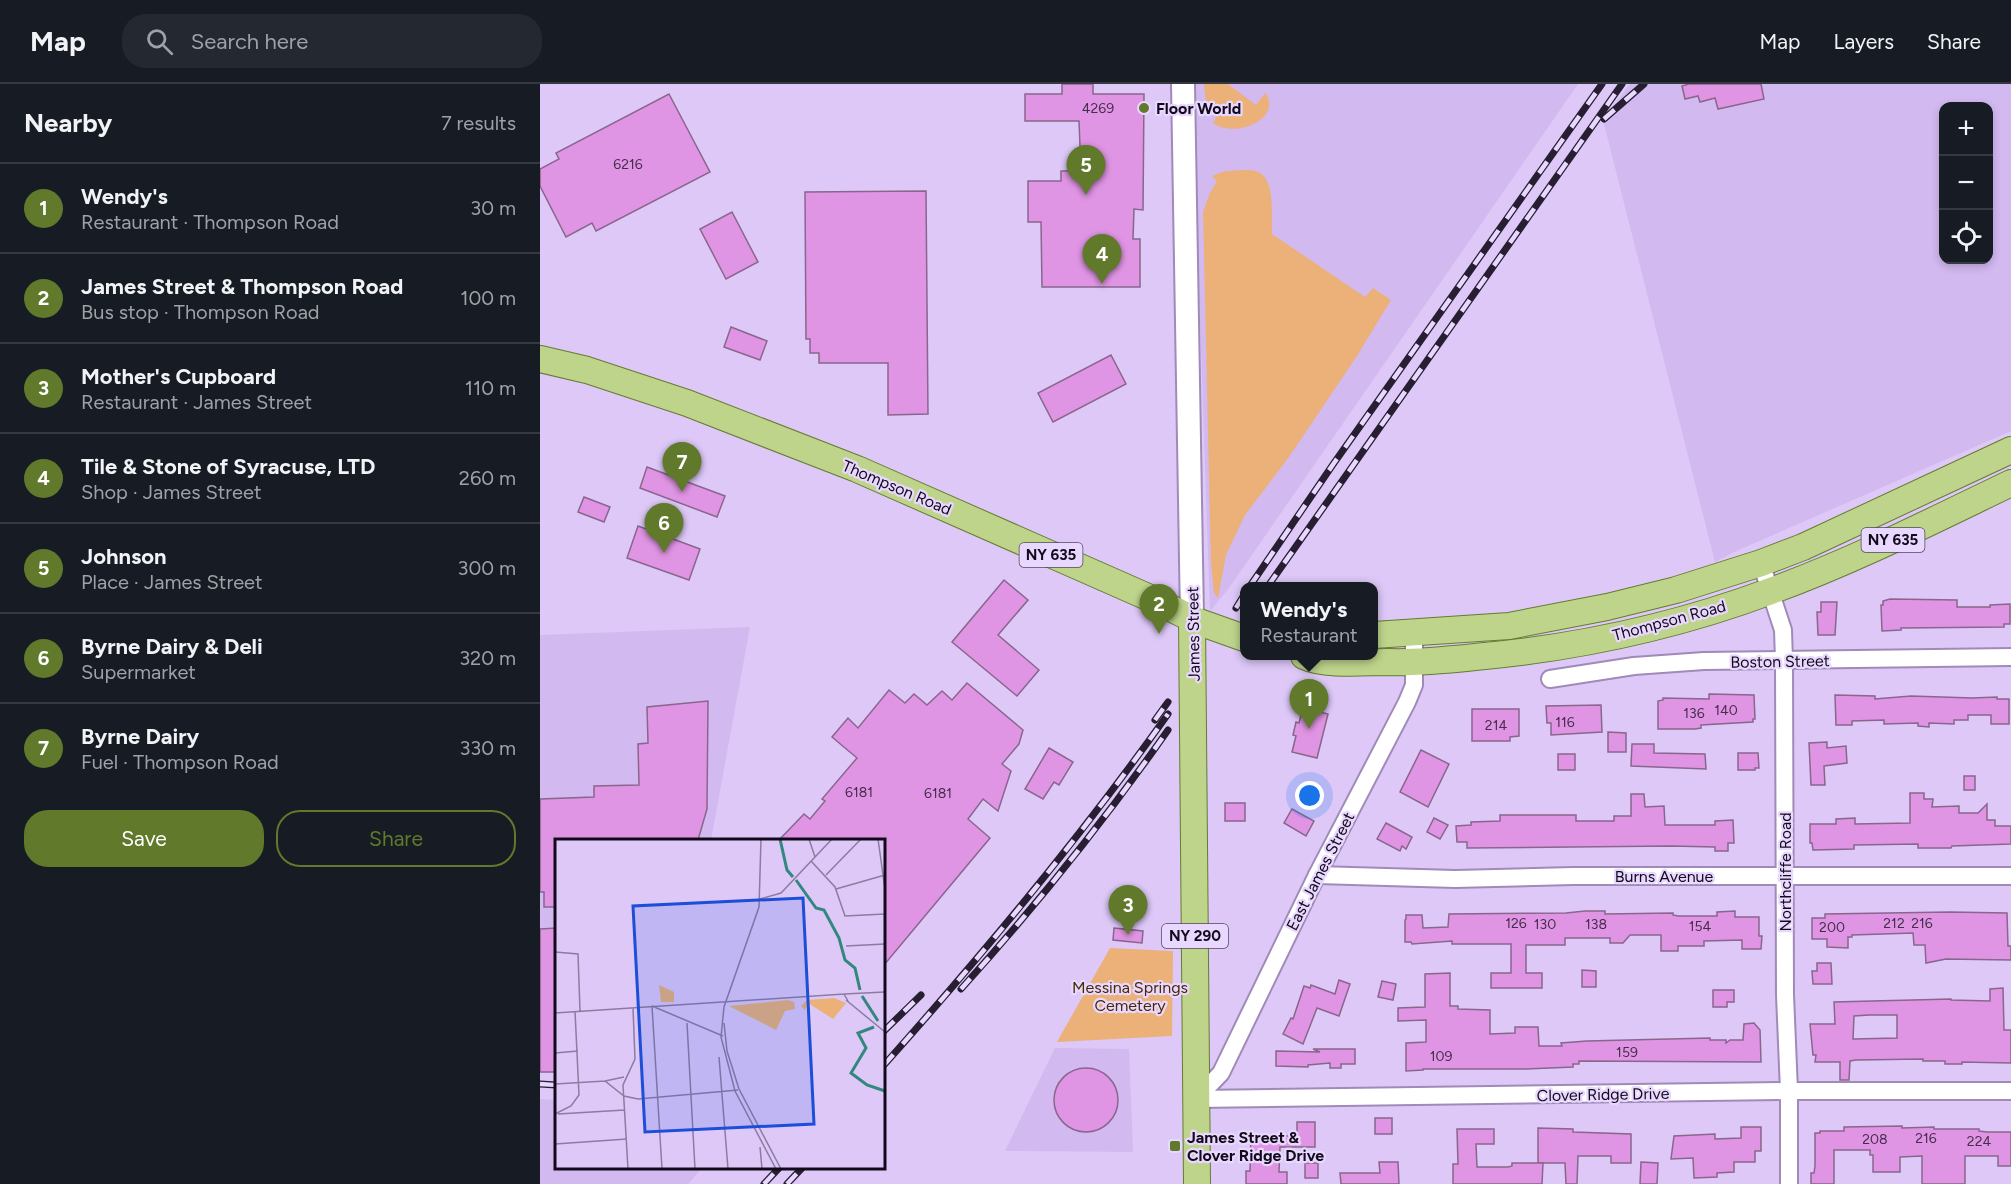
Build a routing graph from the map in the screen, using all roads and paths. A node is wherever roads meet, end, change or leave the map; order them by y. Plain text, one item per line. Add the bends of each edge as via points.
1 (1183, 84) edge
2 (540, 359) edge
3 (2011, 450) edge
4 (2011, 483) edge
5 (1761, 563) junction
6 (1772, 591) junction
7 (1192, 619) junction
8 (1414, 634) junction
9 (1378, 635) edge
10 (1240, 637) edge
11 (2011, 657) edge
12 (1326, 660) edge
13 (1785, 661) junction
14 (1415, 663) junction
15 (1550, 679) dead end
16 (1317, 875) junction
17 (1786, 876) junction
18 (2011, 876) edge
19 (1789, 1091) junction
20 (2011, 1091) edge
21 (1196, 1098) junction
22 (1197, 1184) edge
23 (1789, 1184) edge

1 - 7 main road, James Street / NY 290
2 - 7 main road, Thompson Road / NY 635 via 687,403 857,469
3 - 5 main road, Thompson Road / NY 635
4 - 6 main road, Thompson Road / NY 635
5 - 6 street, Northcliffe Road
5 - 8 main road, Thompson Road / NY 635 via 1607,607 1509,626
6 - 13 street, Northcliffe Road via 1783,630
6 - 14 main road, Thompson Road / NY 635 via 1697,615 1610,636 1509,654
7 - 10 main road, Thompson Road / NY 635
7 - 21 main road, James Street / NY 290
8 - 9 main road, Thompson Road / NY 635
8 - 14 street, East James Street
11 - 13 street, Boston Street
12 - 14 main road, Thompson Road / NY 635
13 - 15 street, Boston Street via 1646,665
13 - 17 street, Northcliffe Road
14 - 16 street, East James Street via 1414,685
16 - 17 street, Burns Avenue via 1455,879
16 - 21 street, East James Street via 1221,1073
17 - 18 street, Burns Avenue
17 - 19 street, Northcliffe Road
19 - 20 street, Clover Ridge Drive
19 - 21 street, Clover Ridge Drive
19 - 23 street, Northcliffe Road
21 - 22 main road, James Street / NY 290

